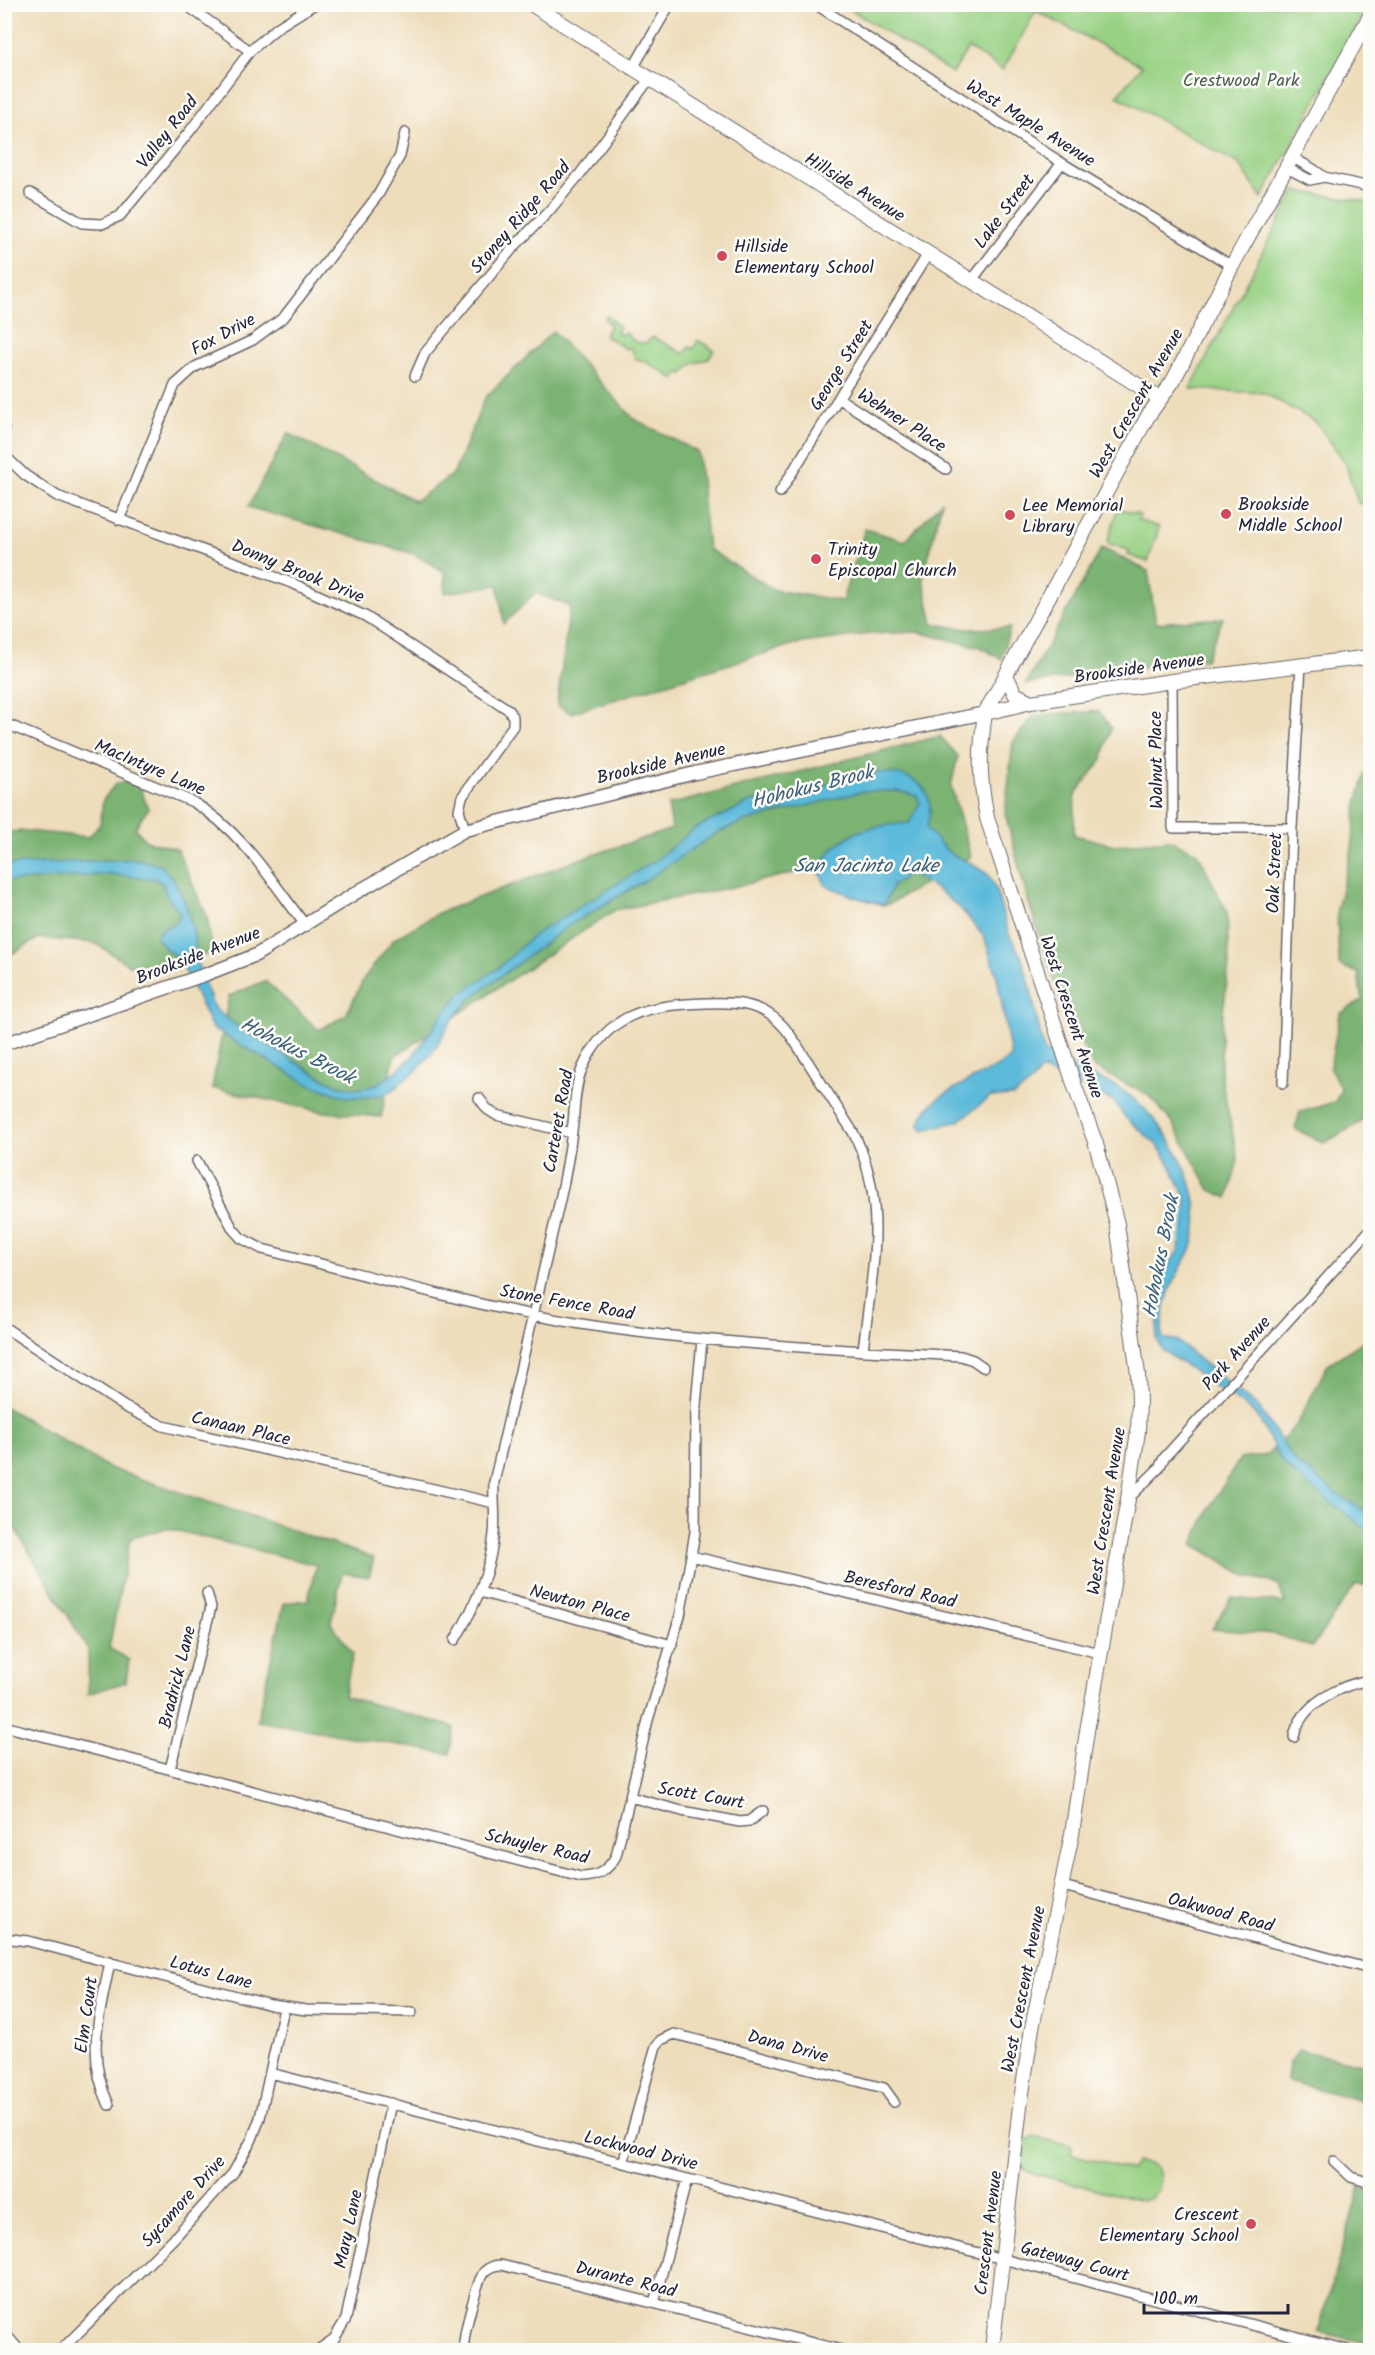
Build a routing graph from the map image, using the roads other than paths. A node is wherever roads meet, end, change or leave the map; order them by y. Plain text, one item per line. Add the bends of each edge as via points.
1 (185, 4) edge
2 (315, 4) edge
3 (531, 4) edge
4 (670, 4) edge
5 (815, 4) edge
6 (1371, 16) edge
7 (250, 51) junction
8 (633, 68) junction
9 (650, 78) junction
10 (405, 133) dead end
11 (1062, 162) junction
12 (1290, 163) junction
13 (1371, 187) edge
14 (30, 193) dead end
15 (928, 254) junction
16 (1232, 266) junction
17 (972, 280) junction
18 (415, 376) dead end
19 (840, 399) junction
20 (1160, 399) junction
21 (4, 428) edge
22 (4, 438) edge
23 (4, 455) edge
24 (946, 469) dead end
25 (780, 492) dead end
26 (120, 520) junction
27 (1371, 657) edge
28 (1301, 664) junction
29 (1006, 675) junction
30 (1172, 681) junction
31 (1031, 702) junction
32 (985, 713) junction
33 (4, 723) edge
34 (1292, 828) junction
35 (465, 830) junction
36 (306, 926) junction
37 (4, 1044) edge
38 (1283, 1083) dead end
39 (479, 1098) dead end
40 (572, 1133) junction
41 (197, 1161) dead end
42 (1371, 1230) edge
43 (533, 1314) junction
44 (4, 1327) edge
45 (702, 1340) junction
46 (863, 1351) junction
47 (983, 1367) dead end
48 (1128, 1499) junction
49 (494, 1503) junction
50 (692, 1557) junction
51 (207, 1593) dead end
52 (480, 1593) junction
53 (455, 1640) dead end
54 (672, 1645) junction
55 (1100, 1653) junction
56 (1371, 1680) edge
57 (4, 1726) edge
58 (1294, 1737) dead end
59 (170, 1769) junction
60 (630, 1797) junction
61 (763, 1811) dead end
62 (1063, 1886) junction
63 (4, 1938) edge
64 (110, 1962) junction
65 (1371, 1969) edge
66 (285, 2008) junction
67 (412, 2012) dead end
68 (270, 2073) junction
69 (894, 2102) dead end
70 (391, 2103) junction
71 (109, 2105) dead end
72 (1018, 2119) joint
73 (1334, 2161) dead end
74 (623, 2163) junction
75 (687, 2179) junction
76 (1371, 2183) edge
77 (1003, 2259) junction
78 (654, 2303) junction
79 (4, 2332) edge
80 (824, 2348) edge
81 (19, 2350) edge
82 (61, 2350) edge
83 (318, 2350) edge
84 (464, 2350) edge
85 (840, 2350) edge
86 (992, 2350) edge
87 (1347, 2350) edge

1 - 7 street
2 - 7 street, Valley Road via 278,27
3 - 8 main road, Hillside Avenue
4 - 8 street
5 - 11 street, West Maple Avenue
6 - 12 main road, West Crescent Avenue
7 - 14 street, Valley Road via 120,216 102,224 82,223
8 - 9 main road, Hillside Avenue
9 - 15 main road, Hillside Avenue
9 - 18 street, Stoney Ridge Road via 580,174 425,353
10 - 26 street, Fox Drive via 400,156 378,195 284,317 253,340 195,367 176,385
11 - 16 street, West Maple Avenue
11 - 17 street, Lake Street
12 - 13 street via 1310,180 1324,177
12 - 16 main road, West Crescent Avenue
15 - 17 main road, Hillside Avenue
15 - 19 street, George Street
16 - 20 main road, West Crescent Avenue
17 - 20 main road, Hillside Avenue
19 - 24 street, Wehner Place
19 - 25 street, George Street
20 - 29 main road, West Crescent Avenue
21 - 22 street
23 - 26 street, Donny Brook Drive via 57,496
26 - 35 street, Donny Brook Drive via 294,584 365,616 509,710 513,726 462,797 459,810
27 - 28 main road, Brookside Avenue
28 - 30 main road, Brookside Avenue
28 - 34 street, Oak Street
29 - 31 main road via 1015,694
29 - 32 main road, West Crescent Avenue
30 - 31 main road, Brookside Avenue
30 - 34 street, Walnut Place via 1173,828
31 - 32 main road, Brookside Avenue
32 - 35 street, Brookside Avenue via 695,773
32 - 48 main road, West Crescent Avenue via 979,754 987,818 1096,1144 1117,1224 1138,1374 1138,1431
33 - 36 street, MacIntyre Lane via 210,812 237,837
34 - 38 street, Oak Street
35 - 36 street, Brookside Avenue
36 - 37 street, Brookside Avenue via 256,955 207,975
39 - 40 street via 496,1115
40 - 43 street, Carteret Road via 561,1200
40 - 46 street, Carteret Road via 581,1071 598,1041 621,1021 668,1004 729,1002 768,1014 799,1048 853,1132 868,1168 876,1227
41 - 43 street, Stone Fence Road via 232,1228 252,1245
42 - 48 street, Park Avenue
43 - 45 street, Stone Fence Road
43 - 49 street, Carteret Road via 494,1482
44 - 49 street, Canaan Place via 125,1407 163,1426
45 - 46 street, Stone Fence Road
45 - 50 street, Schuyler Road
46 - 47 street, Stone Fence Road via 961,1356
48 - 55 main road, West Crescent Avenue
49 - 52 street, Carteret Road via 494,1534
50 - 54 street, Schuyler Road
50 - 55 street, Beresford Road
51 - 59 street, Bradrick Lane via 211,1607
52 - 53 street, Carteret Road
52 - 54 street, Newton Place
54 - 60 street, Schuyler Road via 648,1720
55 - 62 main road, West Crescent Avenue
56 - 58 street via 1346,1687 1313,1706 1299,1722
57 - 59 street, Schuyler Road
59 - 60 street, Schuyler Road via 581,1877 598,1875 612,1864
60 - 61 street, Scott Court via 740,1822
62 - 65 street, Oakwood Road
62 - 72 main road, West Crescent Avenue via 1032,2028
63 - 64 street, Lotus Lane
64 - 66 street, Lotus Lane
64 - 71 street, Elm Court via 95,2057
66 - 67 street, Lotus Lane
66 - 68 street, Sycamore Drive
68 - 70 street, Lockwood Drive
68 - 82 street, Sycamore Drive via 260,2118 233,2173 176,2237
69 - 74 street, Dana Drive via 884,2088 681,2035 667,2036 657,2046
70 - 74 street, Lockwood Drive
70 - 83 street, Mary Lane via 346,2319 334,2339
72 - 77 main road, Crescent Avenue
73 - 76 street via 1351,2177
74 - 75 street, Lockwood Drive
75 - 77 street, Lockwood Drive
75 - 78 street
77 - 86 main road, Crescent Avenue
77 - 87 street, Gateway Court
78 - 80 street, Durante Road
78 - 84 street, Durante Road via 495,2265 481,2278
79 - 81 street
80 - 85 street, Durante Road

